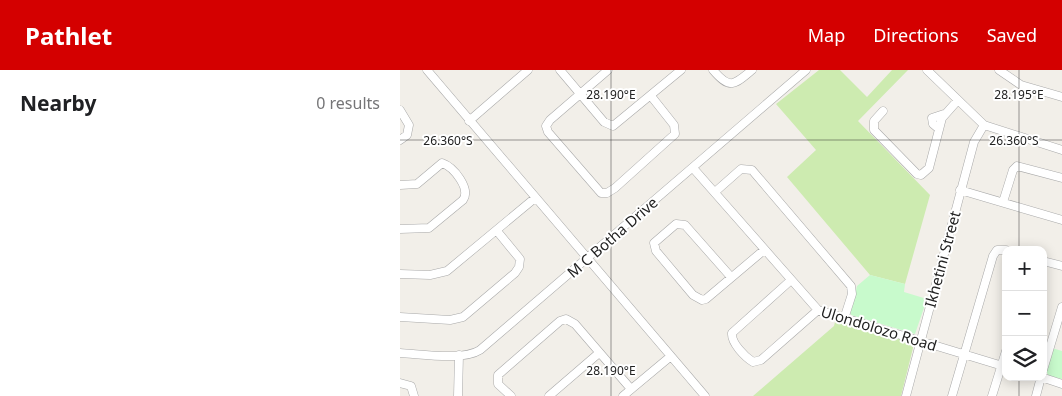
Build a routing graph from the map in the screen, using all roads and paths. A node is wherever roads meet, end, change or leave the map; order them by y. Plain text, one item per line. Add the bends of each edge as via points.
1 (426, 70) edge
2 (528, 70) edge
3 (560, 70) edge
4 (608, 70) edge
5 (681, 70) edge
6 (713, 70) edge
7 (752, 70) edge
8 (806, 70) edge
9 (927, 70) edge
10 (999, 70) edge
11 (580, 94) junction
12 (651, 96) junction
13 (1062, 97) edge
14 (958, 100) junction
15 (400, 110) edge
16 (883, 111) dead end
17 (469, 121) junction
18 (984, 125) junction
19 (400, 140) edge
20 (1062, 150) edge
21 (694, 168) junction
22 (1062, 178) edge
23 (400, 185) edge
24 (960, 190) junction
25 (715, 192) junction
26 (535, 198) junction
27 (1003, 202) junction
28 (1062, 220) edge
29 (400, 229) edge
30 (497, 231) junction
31 (764, 250) junction
32 (1002, 250) edge
33 (586, 258) junction
34 (1047, 262) edge
35 (1062, 266) edge
36 (400, 274) edge
37 (731, 277) junction
38 (790, 281) junction
39 (1062, 307) edge
40 (818, 310) junction
41 (400, 317) edge
42 (844, 319) junction
43 (921, 341) junction
44 (400, 353) edge
45 (599, 353) junction
46 (964, 354) junction
47 (459, 355) junction
48 (671, 356) junction
49 (1047, 357) edge
50 (1002, 365) edge
51 (1002, 371) edge
52 (1047, 379) edge
53 (1040, 381) edge
54 (400, 383) edge
55 (1062, 384) edge
56 (631, 389) junction
57 (414, 396) edge
58 (458, 396) edge
59 (511, 396) edge
60 (549, 396) edge
61 (623, 396) edge
62 (705, 396) edge
63 (906, 396) edge
64 (952, 396) edge
65 (992, 396) edge
66 (1036, 396) edge

1 - 17 street
2 - 17 street
3 - 11 street
4 - 11 street
5 - 12 street
6 - 7 street via 722,81 732,84
8 - 21 street, M C Botha Drive
9 - 14 street
10 - 13 street via 1021,85
11 - 12 street via 604,122 613,126
11 - 12 street via 549,122 546,130 596,190 604,194 615,188 675,134 674,125
14 - 16 street via 944,114 932,118 939,129 926,173 917,174 874,130 874,121
14 - 18 street
15 - 19 street via 409,125 406,135
17 - 26 street
18 - 20 street
18 - 24 street, Ikhetini Street via 974,142
21 - 25 street, Ulondolozo Road
21 - 33 street, M C Botha Drive
22 - 27 street via 1017,166
23 - 29 street via 416,184 442,163 452,170 466,193 463,200 429,228
24 - 27 street
24 - 43 street, Ikhetini Street
25 - 31 street, Ulondolozo Road
25 - 42 street via 740,169 752,170 851,286
26 - 30 street
26 - 33 street
27 - 28 street
30 - 36 street via 447,271 430,275
30 - 41 street via 520,259 515,273 463,317 450,320
31 - 37 street
31 - 38 street, Ulondolozo Road
32 - 46 street via 997,250 993,256
33 - 47 street, M C Botha Drive via 483,348 473,354
33 - 48 street
34 - 35 street
37 - 37 street via 706,299 698,299 656,251 654,243 676,224 685,225
38 - 40 street, Ulondolozo Road
38 - 40 street via 732,333 734,342 749,360 761,360
39 - 49 street
40 - 42 street, Ulondolozo Road
42 - 43 street, Ulondolozo Road
43 - 46 street, Ulondolozo Road
43 - 63 street, Ikhetini Street
44 - 47 street, M C Botha Drive
45 - 56 street
45 - 59 street via 575,324 563,319 500,372 497,382
45 - 60 street
46 - 50 street, Ulondolozo Road
46 - 64 street
47 - 58 street
48 - 56 street
48 - 62 street
51 - 65 street
52 - 55 street
53 - 66 street
54 - 57 street via 412,386
56 - 61 street

